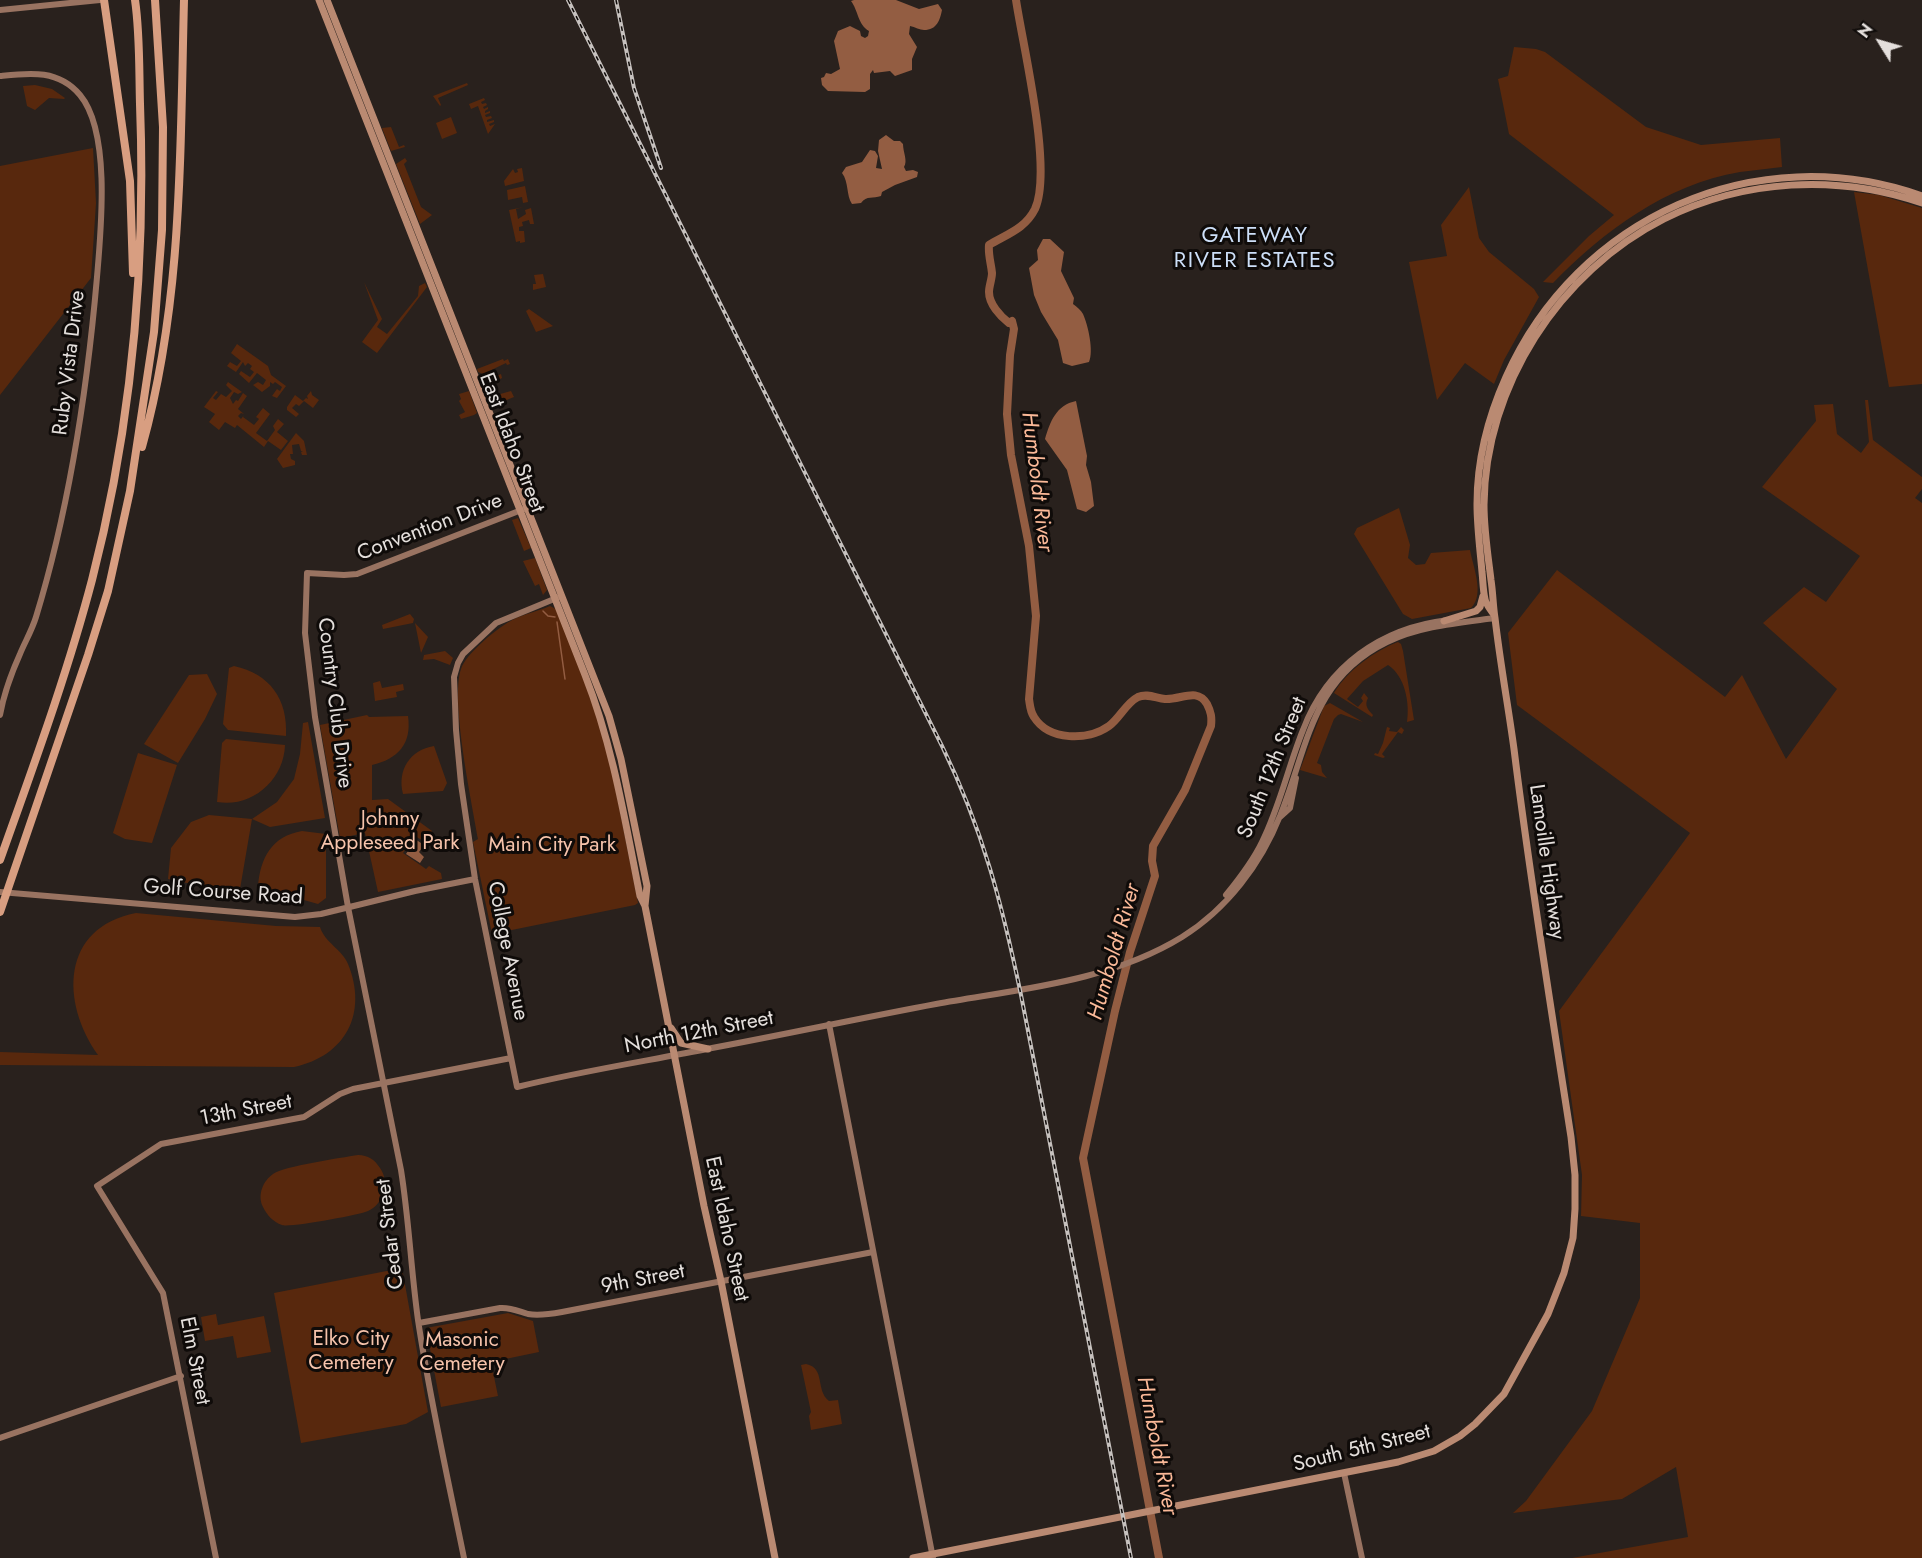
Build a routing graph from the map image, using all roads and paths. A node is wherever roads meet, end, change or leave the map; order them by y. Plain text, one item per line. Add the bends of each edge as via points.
1 (102, 0) edge
2 (135, 0) edge
3 (155, 0) edge
4 (184, 0) edge
5 (319, 0) edge
6 (327, 0) edge
7 (0, 10) edge
8 (0, 76) edge
9 (1922, 196) edge
10 (1922, 203) edge
11 (133, 348) junction
12 (130, 491) junction
13 (524, 509) junction
14 (535, 549) junction
15 (1482, 570) junction
16 (553, 572) junction
17 (307, 573) joint
18 (558, 597) junction
19 (1494, 616) junction
20 (1444, 621) junction
21 (0, 714) edge
22 (0, 860) edge
23 (476, 879) junction
24 (0, 892) edge
25 (348, 907) junction
26 (0, 911) edge
27 (1169, 944) junction
28 (887, 1013) joint
29 (667, 1022) junction
30 (829, 1024) junction
31 (708, 1049) junction
32 (674, 1054) junction
33 (511, 1058) junction
34 (383, 1083) junction
35 (517, 1087) joint
36 (1568, 1114) joint
37 (97, 1186) joint
38 (873, 1252) junction
39 (721, 1281) junction
40 (419, 1323) junction
41 (181, 1376) junction
42 (0, 1438) edge
43 (1344, 1473) junction
44 (932, 1556) edge
45 (216, 1558) edge
46 (464, 1558) edge
47 (775, 1558) edge
48 (913, 1558) edge
49 (1362, 1558) edge

1 - 7 street
1 - 11 highway via 130,182
2 - 11 highway via 142,163
3 - 12 highway via 163,127 162,230 154,332
4 - 12 highway via 174,280 156,398
5 - 13 main road, East Idaho Street
6 - 13 main road, East Idaho Street
8 - 21 street, Ruby Vista Drive via 46,74 78,93 93,120 102,186 92,340 79,435 48,575
9 - 15 main road, Lamoille Highway via 1882,184 1832,177 1737,184 1666,210 1590,260 1534,324 1494,406 1479,472 1477,525
10 - 19 main road, Lamoille Highway via 1866,188 1824,184 1750,190 1668,217 1636,235 1594,267 1537,333 1498,417 1484,501
11 - 22 highway via 122,437 92,582
12 - 26 highway via 101,613
13 - 14 main road, East Idaho Street
13 - 16 main road, East Idaho Street
13 - 17 street, Convention Drive via 357,574
14 - 16 main road
14 - 18 main road, East Idaho Street
15 - 19 main road, Lamoille Highway via 1485,601
15 - 20 main road via 1479,608 1472,614
16 - 18 main road, East Idaho Street
17 - 25 street, Country Club Drive via 305,633 309,669
18 - 23 street, College Avenue via 498,621 469,647 456,667 453,682 461,784
18 - 29 main road, East Idaho Street via 598,687 618,746 647,886 645,906
19 - 20 street, South 12th Street
19 - 27 street, South 12th Street via 1413,632 1363,657 1340,678 1326,695 1311,726 1280,817 1264,849 1232,894 1193,929
19 - 36 main road, Lamoille Highway
20 - 27 street, South 12th Street via 1383,638 1336,674 1321,692 1304,728 1259,849 1219,904
23 - 25 street, Golf Course Road
23 - 33 street, College Avenue
24 - 25 street, Golf Course Road via 282,916 321,914
25 - 34 street, Cedar Street
27 - 28 street, South 12th Street via 1099,973
28 - 30 street, North 12th Street
29 - 31 main road via 681,1042
29 - 32 main road, East Idaho Street
30 - 31 street, North 12th Street
30 - 38 street
31 - 32 street, North 12th Street
32 - 35 street, North 12th Street
32 - 39 main road, East Idaho Street
33 - 34 street, 13th Street
33 - 35 street, College Avenue
34 - 37 street, 13th Street via 340,1094 304,1117 161,1144
34 - 40 street, Cedar Street via 408,1211
36 - 43 main road, South 5th Street via 1576,1188 1573,1238 1548,1314 1510,1385 1475,1424 1444,1446 1425,1455
37 - 41 street, Elm Street via 163,1293
38 - 39 street, 9th Street
38 - 44 street
39 - 40 street, 9th Street via 540,1315 509,1307
39 - 47 main road, East Idaho Street
40 - 46 street, Cedar Street
41 - 42 street
41 - 45 street, Elm Street
43 - 44 main road, South 5th Street
43 - 49 street
44 - 48 main road, South 5th Street

